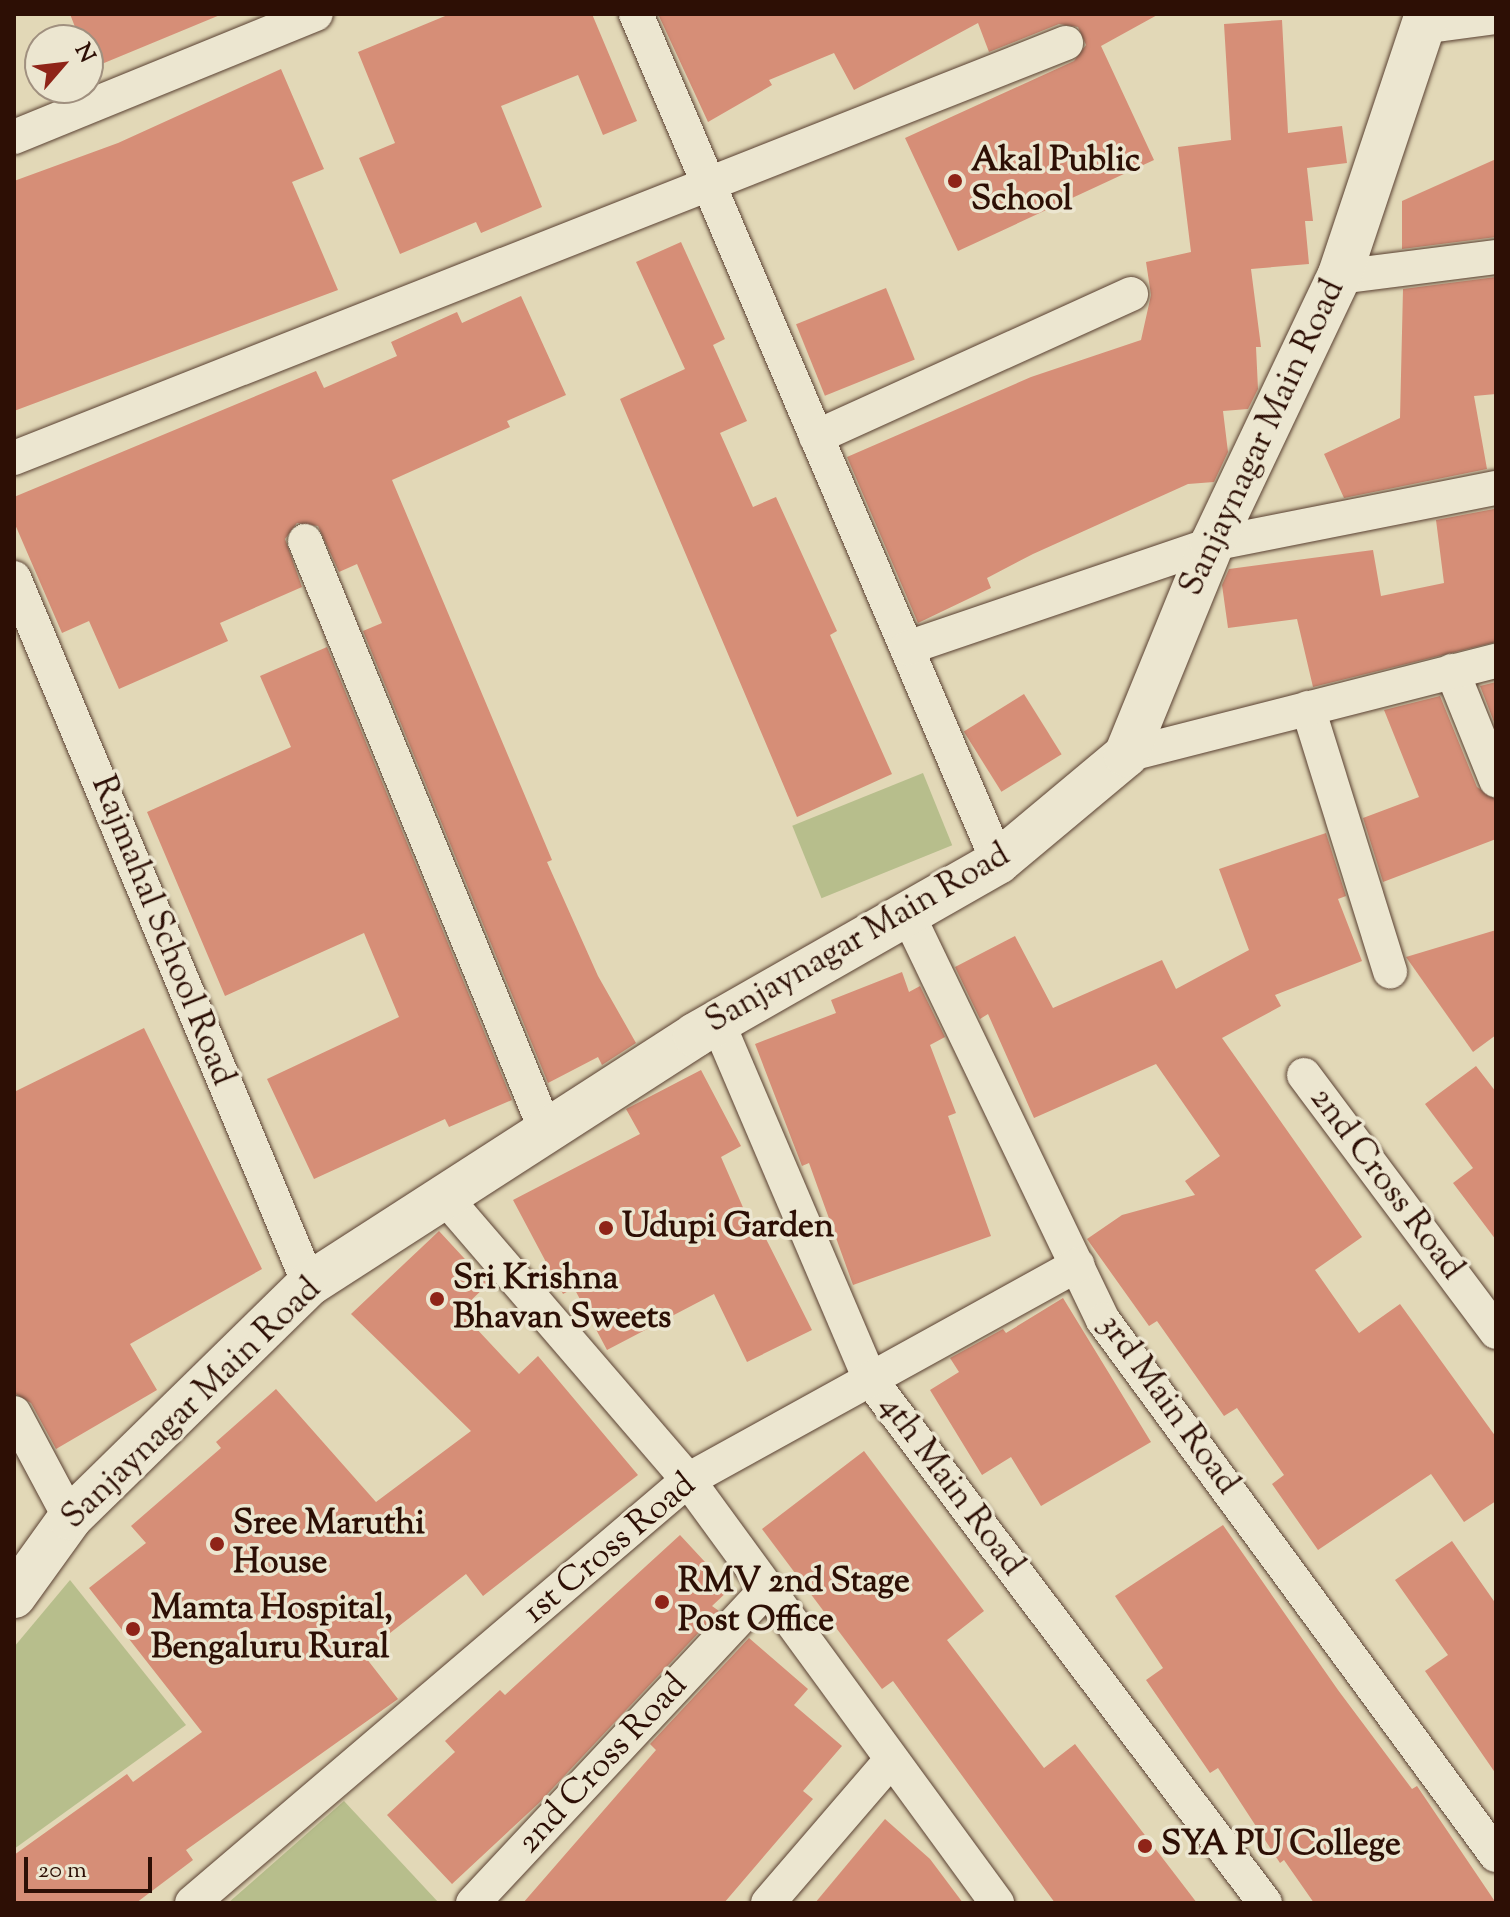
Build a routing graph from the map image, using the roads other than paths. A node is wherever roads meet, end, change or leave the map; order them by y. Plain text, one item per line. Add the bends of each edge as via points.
1 (316, 14) edge
2 (636, 14) edge
3 (1496, 17) edge
4 (1424, 20) edge
5 (1066, 43) dead end
6 (14, 137) edge
7 (710, 187) junction
8 (1496, 257) edge
9 (1339, 277) junction
10 (1131, 294) dead end
11 (816, 437) junction
12 (14, 458) edge
13 (1496, 488) edge
14 (305, 541) dead end
15 (1212, 544) junction
16 (14, 578) edge
17 (907, 648) junction
18 (1496, 661) edge
19 (1452, 671) junction
20 (1308, 708) junction
21 (1126, 755) junction
22 (1496, 780) edge
23 (998, 862) junction
24 (908, 915) junction
25 (1390, 972) dead end
26 (718, 1023) junction
27 (1304, 1075) dead end
28 (546, 1131) junction
29 (443, 1195) junction
30 (1078, 1265) junction
31 (309, 1284) junction
32 (1496, 1332) edge
33 (870, 1379) junction
34 (14, 1413) edge
35 (688, 1480) junction
36 (70, 1518) junction
37 (765, 1591) junction
38 (14, 1596) edge
39 (891, 1760) junction
40 (1496, 1855) edge
41 (192, 1903) edge
42 (473, 1903) edge
43 (768, 1903) edge
44 (997, 1903) edge
45 (1265, 1903) edge

1 - 6 street
2 - 7 street
3 - 4 street
4 - 9 street, Sanjaynagar Main Road
5 - 7 street
7 - 11 street
7 - 12 street
8 - 9 street
9 - 15 street, Sanjaynagar Main Road
10 - 11 street
11 - 17 street
13 - 15 street
14 - 28 street
15 - 17 street
15 - 21 street, Sanjaynagar Main Road
16 - 31 street, Rajmahal School Road
17 - 23 street
18 - 19 street
19 - 20 street
19 - 22 street
20 - 21 street
20 - 25 street
21 - 23 street, Sanjaynagar Main Road
23 - 24 street, Sanjaynagar Main Road
24 - 26 street, Sanjaynagar Main Road
24 - 30 street, 3rd Main Road
26 - 28 street, Sanjaynagar Main Road
26 - 33 street, 4th Main Road
27 - 32 street, 2nd Cross Road
28 - 29 street, Sanjaynagar Main Road
29 - 31 street, Sanjaynagar Main Road
29 - 35 street
30 - 33 street, 1st Cross Road
30 - 40 street, 3rd Main Road via 1103,1320
31 - 36 street, Sanjaynagar Main Road
33 - 35 street, 1st Cross Road
33 - 45 street, 4th Main Road
34 - 36 street
35 - 37 street
35 - 41 street, 1st Cross Road
36 - 38 street, Sanjaynagar Main Road
37 - 39 street
37 - 42 street, 2nd Cross Road
39 - 43 street
39 - 44 street

